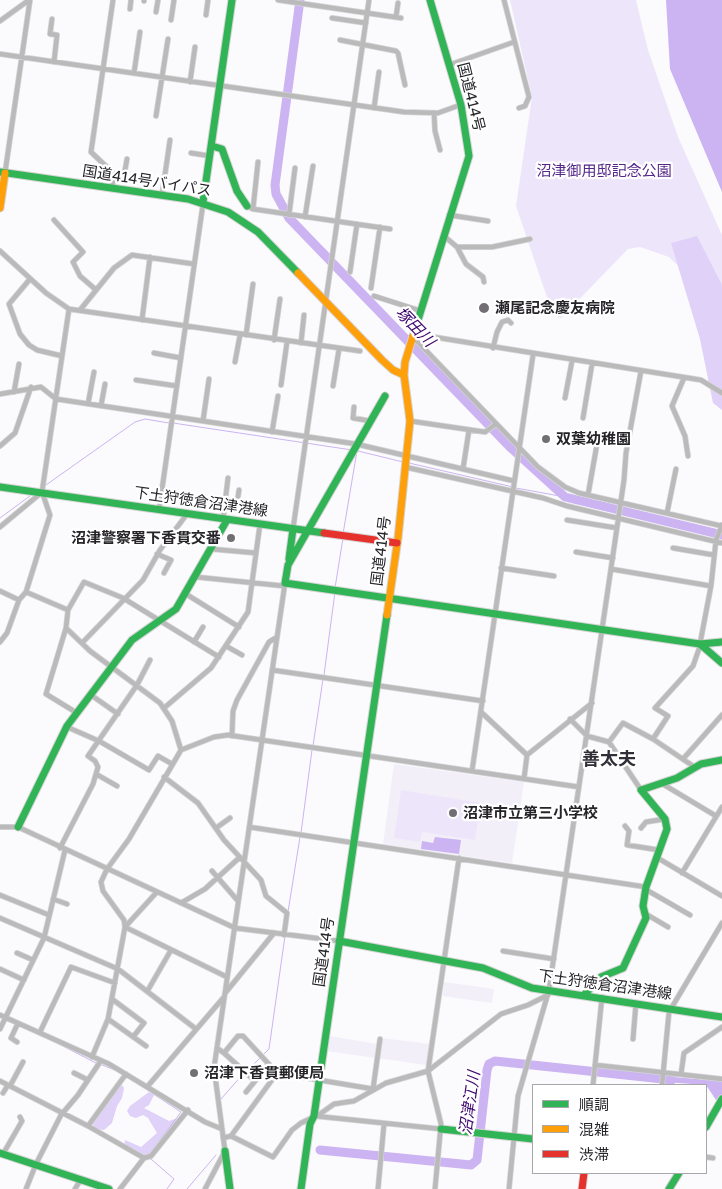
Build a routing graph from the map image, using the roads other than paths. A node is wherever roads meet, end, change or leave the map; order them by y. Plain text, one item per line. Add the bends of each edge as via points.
1 (30, 0) edge
2 (113, 0) edge
3 (131, 0) edge
4 (158, 0) edge
5 (174, 0) edge
6 (208, 0) edge
7 (232, 0) edge
8 (278, 0) edge
9 (318, 0) edge
10 (369, 0) edge
11 (430, 0) edge
12 (504, 0) edge
13 (398, 3) dead end
14 (317, 6) junction
15 (130, 9) dead end
16 (156, 12) dead end
17 (367, 13) junction
18 (206, 15) dead end
19 (332, 18) dead end
20 (52, 19) dead end
21 (0, 20) edge
22 (171, 20) dead end
23 (366, 23) junction
24 (140, 32) dead end
25 (168, 39) dead end
26 (340, 40) dead end
27 (514, 42) junction
28 (363, 44) junction
29 (195, 47) dead end
30 (0, 54) edge
31 (22, 58) junction
32 (54, 62) junction
33 (449, 65) junction
34 (103, 69) junction
35 (379, 72) dead end
36 (134, 73) junction
37 (163, 78) junction
38 (190, 82) junction
39 (406, 85) dead end
40 (220, 86) junction
41 (461, 105) junction
42 (354, 106) junction
43 (374, 108) junction
44 (519, 108) dead end
45 (434, 113) junction
46 (156, 116) dead end
47 (170, 140) dead end
48 (212, 146) junction
49 (440, 150) dead end
50 (191, 153) dead end
51 (210, 156) junction
52 (127, 158) dead end
53 (258, 162) dead end
54 (313, 166) dead end
55 (295, 168) dead end
56 (2, 172) edge
57 (123, 181) dead end
58 (112, 189) junction
59 (162, 195) junction
60 (203, 202) junction
61 (0, 208) edge
62 (250, 208) junction
63 (290, 215) junction
64 (448, 215) junction
65 (306, 217) junction
66 (54, 220) dead end
67 (337, 221) junction
68 (488, 221) dead end
69 (357, 224) junction
70 (380, 227) junction
71 (390, 229) dead end
72 (443, 236) junction
73 (530, 238) dead end
74 (457, 247) junction
75 (0, 251) edge
76 (150, 257) junction
77 (194, 264) junction
78 (350, 272) dead end
79 (30, 279) junction
80 (484, 282) dead end
81 (253, 284) dead end
82 (371, 288) dead end
83 (95, 289) junction
84 (374, 296) dead end
85 (280, 299) dead end
86 (326, 302) junction
87 (69, 309) junction
88 (80, 310) junction
89 (422, 312) junction
90 (304, 315) dead end
91 (142, 320) junction
92 (511, 323) dead end
93 (185, 326) junction
94 (243, 335) junction
95 (414, 338) junction
96 (274, 340) junction
97 (287, 342) junction
98 (300, 344) junction
99 (319, 346) junction
100 (493, 348) junction
101 (339, 349) junction
102 (360, 351) dead end
103 (154, 353) dead end
104 (533, 354) junction
105 (62, 356) junction
106 (181, 358) junction
107 (572, 361) junction
108 (235, 362) dead end
109 (18, 364) dead end
110 (592, 364) junction
111 (641, 371) junction
112 (94, 372) dead end
113 (404, 375) junction
114 (684, 378) junction
115 (209, 379) dead end
116 (136, 380) dead end
117 (104, 384) dead end
118 (281, 385) dead end
119 (177, 386) junction
120 (333, 386) dead end
121 (31, 387) junction
122 (14, 392) junction
123 (722, 393) edge
124 (0, 394) edge
125 (278, 396) dead end
126 (385, 396) dead end
127 (565, 398) dead end
128 (56, 399) junction
129 (88, 404) junction
130 (101, 406) junction
131 (354, 407) dead end
132 (172, 418) junction
133 (583, 418) dead end
134 (410, 420) junction
135 (204, 421) junction
136 (370, 421) junction
137 (495, 425) junction
138 (469, 430) junction
139 (272, 432) junction
140 (306, 437) junction
141 (356, 444) junction
142 (597, 444) dead end
143 (0, 446) edge
144 (519, 449) junction
145 (405, 456) junction
146 (688, 456) dead end
147 (404, 467) junction
148 (676, 468) dead end
149 (463, 470) junction
150 (228, 478) dead end
151 (514, 481) junction
152 (0, 486) edge
153 (239, 490) dead end
154 (512, 491) junction
155 (42, 492) junction
156 (588, 494) junction
157 (225, 502) junction
158 (620, 503) junction
159 (159, 510) junction
160 (667, 513) junction
161 (187, 514) junction
162 (618, 518) junction
163 (225, 519) junction
164 (567, 520) dead end
165 (260, 524) junction
166 (722, 526) edge
167 (0, 527) edge
168 (617, 528) junction
169 (293, 529) junction
170 (173, 531) junction
171 (307, 531) junction
172 (188, 539) dead end
173 (716, 540) junction
174 (397, 543) junction
175 (722, 543) edge
176 (673, 548) dead end
177 (211, 550) junction
178 (576, 552) dead end
179 (256, 553) junction
180 (158, 554) junction
181 (714, 555) junction
182 (612, 558) junction
183 (288, 565) junction
184 (501, 568) junction
185 (611, 569) junction
186 (164, 573) dead end
187 (554, 576) dead end
188 (196, 577) junction
189 (252, 582) junction
190 (284, 585) junction
191 (711, 586) junction
192 (26, 592) junction
193 (1, 593) edge
194 (186, 594) junction
195 (124, 598) junction
196 (389, 598) junction
197 (19, 600) junction
198 (68, 610) junction
199 (495, 614) junction
200 (159, 622) junction
201 (203, 627) dead end
202 (239, 627) junction
203 (66, 628) junction
204 (602, 630) junction
205 (277, 637) junction
206 (0, 642) edge
207 (83, 642) junction
208 (194, 642) junction
209 (722, 642) edge
210 (700, 644) junction
211 (226, 646) junction
212 (242, 655) dead end
213 (219, 657) junction
214 (150, 660) dead end
215 (722, 663) edge
216 (112, 667) junction
217 (272, 670) junction
218 (137, 685) junction
219 (376, 686) junction
220 (91, 695) junction
221 (483, 701) junction
222 (592, 703) junction
223 (164, 708) junction
224 (481, 712) junction
225 (77, 713) junction
226 (118, 714) junction
227 (722, 715) edge
228 (570, 719) junction
229 (67, 727) junction
230 (232, 736) junction
231 (587, 736) junction
232 (653, 739) junction
233 (262, 741) junction
234 (99, 742) junction
235 (609, 742) junction
236 (181, 750) junction
237 (366, 756) junction
238 (527, 756) junction
239 (683, 759) junction
240 (722, 760) edge
241 (172, 764) junction
242 (694, 766) junction
243 (472, 771) junction
244 (96, 774) junction
245 (164, 777) junction
246 (524, 779) junction
247 (660, 782) junction
248 (117, 786) dead end
249 (579, 787) junction
250 (641, 790) junction
251 (722, 807) edge
252 (716, 816) junction
253 (230, 818) dead end
254 (665, 819) junction
255 (625, 826) dead end
256 (0, 827) edge
257 (18, 827) junction
258 (249, 827) junction
259 (216, 828) junction
260 (641, 828) dead end
261 (353, 843) junction
262 (62, 849) junction
263 (657, 853) junction
264 (239, 858) junction
265 (459, 858) junction
266 (243, 863) junction
267 (107, 869) junction
268 (212, 871) dead end
269 (682, 873) junction
270 (566, 874) junction
271 (218, 878) junction
272 (645, 888) junction
273 (156, 893) junction
274 (0, 895) edge
275 (722, 896) edge
276 (53, 899) junction
277 (238, 901) junction
278 (181, 902) junction
279 (67, 904) dead end
280 (646, 914) junction
281 (49, 915) junction
282 (690, 915) dead end
283 (0, 918) edge
284 (722, 923) edge
285 (125, 927) junction
286 (668, 927) dead end
287 (235, 928) junction
288 (274, 933) junction
289 (284, 934) junction
290 (44, 938) junction
291 (339, 941) junction
292 (172, 950) junction
293 (503, 951) dead end
294 (17, 953) dead end
295 (554, 958) junction
296 (33, 960) junction
297 (444, 961) junction
298 (0, 969) edge
299 (118, 969) junction
300 (227, 977) junction
301 (24, 980) junction
302 (115, 983) junction
303 (148, 990) junction
304 (548, 993) junction
305 (225, 994) junction
306 (585, 994) junction
307 (602, 997) junction
308 (112, 1000) junction
309 (636, 1003) junction
310 (671, 1009) junction
311 (0, 1015) edge
312 (722, 1017) edge
313 (108, 1019) junction
314 (4, 1020) junction
315 (17, 1025) junction
316 (722, 1028) edge
317 (0, 1029) edge
318 (196, 1029) junction
319 (40, 1032) junction
320 (133, 1037) junction
321 (380, 1039) dead end
322 (632, 1039) dead end
323 (18, 1042) dead end
324 (146, 1046) dead end
325 (217, 1048) junction
326 (224, 1053) junction
327 (92, 1057) junction
328 (23, 1062) dead end
329 (99, 1063) junction
330 (269, 1064) junction
331 (595, 1065) junction
332 (428, 1071) junction
333 (74, 1073) dead end
334 (277, 1073) junction
335 (663, 1073) junction
336 (681, 1074) junction
337 (125, 1076) junction
338 (722, 1079) edge
339 (88, 1080) junction
340 (0, 1081) edge
341 (255, 1081) junction
342 (319, 1081) junction
343 (593, 1084) edge
344 (662, 1084) edge
345 (9, 1086) junction
346 (147, 1087) junction
347 (373, 1089) junction
348 (246, 1092) dead end
349 (4, 1093) dead end
350 (721, 1100) edge
351 (188, 1110) junction
352 (63, 1114) junction
353 (314, 1116) junction
354 (20, 1117) dead end
355 (384, 1124) junction
356 (707, 1125) edge
357 (88, 1126) junction
358 (222, 1129) junction
359 (441, 1129) junction
360 (231, 1136) junction
361 (514, 1137) junction
362 (223, 1138) junction
363 (532, 1139) edge
364 (225, 1151) junction
365 (1, 1154) edge
366 (707, 1157) edge
367 (144, 1158) junction
368 (713, 1158) dead end
369 (36, 1164) junction
370 (584, 1174) edge
371 (678, 1174) edge
372 (81, 1180) junction
373 (26, 1189) edge
374 (75, 1189) edge
375 (109, 1189) edge
376 (120, 1189) edge
377 (205, 1189) edge
378 (230, 1189) edge
379 (301, 1189) edge
380 (306, 1189) edge
381 (378, 1189) edge
382 (435, 1189) edge
383 (509, 1189) edge
384 (582, 1189) edge
385 (670, 1189) edge

1 - 21 street
1 - 31 street
2 - 34 street
3 - 15 street
4 - 16 street
5 - 22 street
6 - 18 street
7 - 40 main road
8 - 14 street
9 - 14 street
10 - 17 street
11 - 33 main road, 国道414号
12 - 27 street
13 - 17 street via 399,18
14 - 17 street
17 - 23 street
19 - 23 street
20 - 32 street via 50,34 58,35
23 - 28 street
24 - 36 street
25 - 37 street
26 - 28 street
27 - 33 street
27 - 44 street via 529,97 525,106
28 - 39 street via 398,53
28 - 42 street
29 - 38 street
30 - 31 street
31 - 32 street
31 - 56 street
32 - 34 street
33 - 41 main road, 国道414号
34 - 36 street
34 - 58 street via 91,152 114,174
35 - 43 street
36 - 37 street
37 - 38 street
37 - 46 street
38 - 40 street
40 - 42 street
40 - 48 main road
41 - 45 street
41 - 64 main road, 国道414号 via 469,156
42 - 43 street
42 - 67 street
43 - 45 street
45 - 49 street
47 - 59 street
48 - 51 main road
48 - 62 main road via 222,149 237,191
50 - 51 street
51 - 60 main road
52 - 57 street
53 - 62 street
54 - 65 street
55 - 63 street
56 - 58 main road, 国道414号バイパス
56 - 61 main road
58 - 59 main road, 国道414号バイパス
59 - 60 main road, 国道414号バイパス
60 - 77 street
60 - 86 main road, 国道414号バイパス via 228,212 258,232
62 - 63 street
63 - 65 street
64 - 68 street
64 - 72 main road, 国道414号
65 - 67 street
66 - 83 street via 83,252 72,262 80,276
67 - 69 street
67 - 86 street
69 - 70 street
69 - 78 street
70 - 71 street
70 - 82 street
72 - 74 street
72 - 89 main road, 国道414号
73 - 74 street via 492,247
74 - 80 street via 466,264
75 - 79 street
76 - 77 street
76 - 83 street via 132,255 114,268
76 - 91 street
77 - 93 street
79 - 87 street
79 - 105 street via 8,304 17,326 29,345 44,353
81 - 94 street
83 - 88 street
84 - 89 street
85 - 96 street
86 - 99 street
86 - 113 main road, 国道414号バイパス via 382,360
87 - 88 street
87 - 105 street
88 - 91 street
89 - 95 main road, 国道414号
90 - 98 street
91 - 93 street
92 - 100 street via 508,320 502,322
93 - 94 street
93 - 106 street
94 - 96 street
94 - 108 street
95 - 100 street
95 - 113 main road, 国道414号
95 - 137 street
96 - 97 street
97 - 98 street
97 - 118 street
98 - 99 street
99 - 101 street
99 - 140 street
100 - 104 street
101 - 102 street
101 - 120 street
103 - 106 street
104 - 107 street
104 - 144 street
105 - 128 street
106 - 119 street
107 - 110 street
107 - 127 street
109 - 122 street
110 - 111 street
110 - 133 street
111 - 114 street
111 - 158 street
112 - 129 street
113 - 134 main road, 国道414号
114 - 123 street via 701,380
114 - 146 street via 672,406 685,436
115 - 135 street
116 - 119 street
117 - 130 street
119 - 132 street
121 - 122 street
121 - 128 street via 40,387
121 - 143 street via 15,433
122 - 124 street
125 - 139 street
126 - 136 main road
128 - 129 street
128 - 155 street
129 - 130 street
130 - 132 street
131 - 136 street via 352,418
132 - 135 street
132 - 159 street
134 - 138 street
134 - 145 main road, 国道414号
135 - 139 street
136 - 141 main road
137 - 138 street via 489,431
137 - 144 street
138 - 149 street
139 - 140 street
140 - 141 street
140 - 169 street
141 - 145 street
141 - 171 main road
142 - 156 street
144 - 151 street
144 - 156 street via 565,487
145 - 147 main road, 国道414号
145 - 149 street
147 - 154 street
147 - 174 main road, 国道414号
148 - 160 street
149 - 151 street
150 - 157 street
151 - 154 street
152 - 155 main road, 下土狩徳倉沼津港線
153 - 157 street via 238,504
154 - 162 street
154 - 184 street
155 - 159 main road, 下土狩徳倉沼津港線
155 - 167 street
155 - 192 street via 50,515
156 - 158 street
157 - 163 street
158 - 160 street
158 - 162 street
159 - 161 main road, 下土狩徳倉沼津港線
160 - 166 street
161 - 163 main road, 下土狩徳倉沼津港線
161 - 170 street
162 - 168 street
162 - 173 street
163 - 165 main road, 下土狩徳倉沼津港線
163 - 177 main road
164 - 168 street
165 - 169 main road, 下土狩徳倉沼津港線
165 - 179 street
166 - 173 street
168 - 182 street
169 - 171 main road, 下土狩徳倉沼津港線
169 - 183 main road
170 - 172 street
170 - 180 street
171 - 174 main road, 下土狩徳倉沼津港線
171 - 183 main road
173 - 175 street
173 - 181 street
174 - 196 main road, 国道414号
176 - 181 street
177 - 179 street
177 - 188 main road
178 - 182 street
179 - 189 street
180 - 186 street via 171,560
180 - 195 street via 143,580
181 - 191 street
182 - 185 street
183 - 190 main road
184 - 187 street
184 - 199 street
185 - 191 street
185 - 204 street
188 - 189 street
188 - 194 main road
189 - 190 street
189 - 202 street via 248,612
190 - 196 main road
190 - 205 street
191 - 210 street
192 - 197 street
192 - 198 street
193 - 197 street
194 - 200 main road via 176,609
194 - 202 street
195 - 198 street via 84,582
195 - 200 street
195 - 207 street
196 - 199 main road
196 - 219 main road, 国道414号
197 - 206 street via 7,633
198 - 203 street
199 - 204 main road
199 - 221 street
200 - 208 street
200 - 216 main road via 132,640
201 - 208 street
202 - 211 street
203 - 207 street
203 - 225 street via 46,694
204 - 210 main road
204 - 222 street
205 - 217 street
205 - 230 street via 269,642 237,700
207 - 216 street
208 - 213 street
209 - 210 main road
210 - 215 main road
210 - 232 street via 693,666 655,708 668,716
211 - 212 street
211 - 213 street
213 - 223 street via 212,668
214 - 218 street
216 - 218 street
216 - 220 main road
217 - 219 street
217 - 233 street
218 - 223 street
218 - 226 street
219 - 221 street
219 - 237 main road, 国道414号
220 - 225 main road
220 - 226 street
221 - 224 street
222 - 228 street
222 - 231 street
223 - 236 street
224 - 238 street
224 - 243 street
225 - 229 main road
226 - 234 street
227 - 239 street
228 - 231 street
228 - 238 street
229 - 234 street
229 - 257 main road
230 - 233 street
230 - 236 street via 214,738
231 - 235 street
231 - 249 street
232 - 235 street via 623,723
232 - 239 street
233 - 237 street
233 - 258 street
234 - 241 street via 149,770 158,756
234 - 244 street via 88,756 98,767
235 - 250 street
236 - 241 street
237 - 243 street
237 - 261 main road, 国道414号
238 - 246 street
239 - 242 street
240 - 242 main road
241 - 245 street
242 - 247 main road via 677,778
243 - 246 street
244 - 248 street
244 - 262 street
245 - 259 street via 194,799
245 - 267 street via 129,839
246 - 249 street
247 - 250 main road
247 - 252 street
249 - 270 street
250 - 254 main road
251 - 252 street
252 - 269 street
253 - 259 street
254 - 260 street via 646,822
254 - 263 main road via 666,829
255 - 263 street via 629,831 627,845
256 - 257 street
257 - 262 street
258 - 261 street
258 - 266 street
259 - 264 street
261 - 265 street
261 - 291 main road, 国道414号
262 - 267 street
262 - 276 street
263 - 269 street
263 - 272 main road
264 - 266 street
264 - 271 street
265 - 270 street
265 - 297 street
266 - 277 street
266 - 289 street via 261,880 266,896 287,913
267 - 273 street
267 - 285 street via 102,882 103,891 124,920
268 - 271 street
269 - 275 street
270 - 272 street
270 - 295 street
271 - 277 street
271 - 278 street via 198,894
272 - 280 main road via 643,906
272 - 282 street
273 - 278 street
273 - 285 street
274 - 281 street
276 - 279 street
276 - 281 street
277 - 287 street
278 - 287 street
280 - 286 street
280 - 306 main road via 623,968 602,977
281 - 290 street
283 - 290 street
284 - 310 street
285 - 292 street
285 - 299 street
287 - 288 street
287 - 300 street
288 - 289 street
288 - 305 street
289 - 291 street
290 - 296 street
290 - 299 street
291 - 297 main road, 下土狩徳倉沼津港線
291 - 342 main road, 国道414号
292 - 300 street
292 - 303 street
293 - 295 street
294 - 296 street
295 - 304 street
296 - 301 street
297 - 304 main road, 下土狩徳倉沼津港線 via 483,968
297 - 332 street
298 - 301 street
299 - 302 street
299 - 303 street
300 - 305 street
301 - 314 street
302 - 308 street
302 - 319 street via 71,967
303 - 318 street
304 - 306 main road, 下土狩徳倉沼津港線
304 - 332 street via 528,1005 501,1014
304 - 361 street via 522,1080
305 - 318 street
305 - 325 street
306 - 307 main road, 下土狩徳倉沼津港線
307 - 309 main road, 下土狩徳倉沼津港線
307 - 331 street
308 - 313 street
308 - 320 street via 144,1023
309 - 310 main road, 下土狩徳倉沼津港線
309 - 322 street
310 - 312 main road, 下土狩徳倉沼津港線
310 - 335 street
311 - 314 street
313 - 320 street
313 - 327 street
314 - 315 street
314 - 317 street
315 - 319 street
315 - 323 street via 11,1038
316 - 336 street via 684,1053
318 - 346 street
319 - 327 street
320 - 324 street
321 - 347 street
325 - 326 street
325 - 358 street via 215,1083
326 - 330 street via 238,1036 243,1036
326 - 341 street
327 - 329 street
328 - 345 street
329 - 337 street via 109,1064
329 - 339 street
330 - 334 street
330 - 341 street
331 - 335 street
331 - 343 street
332 - 347 street
332 - 359 street
333 - 339 street
334 - 342 street
334 - 360 street
335 - 336 street
335 - 344 street
336 - 338 street
337 - 346 street
337 - 357 street
339 - 352 street
340 - 345 street
341 - 348 street
342 - 347 street
342 - 353 main road, 国道414号
345 - 349 street
345 - 352 street
346 - 351 street
347 - 353 street via 354,1101 334,1104
350 - 356 main road
351 - 358 street
351 - 367 street via 152,1156
352 - 357 street
352 - 369 street
353 - 355 street
353 - 360 street via 292,1130 273,1157
353 - 379 main road, 国道414号 via 310,1124
353 - 380 main road, 国道414号
354 - 365 street via 22,1121
355 - 359 street
355 - 381 street
357 - 367 street
358 - 362 street
359 - 361 main road
359 - 382 street
360 - 362 street
361 - 363 main road
361 - 383 street
362 - 364 street
364 - 377 street
364 - 378 main road
365 - 369 main road
366 - 368 street
367 - 376 street
369 - 372 main road
369 - 373 street
370 - 384 main road
371 - 385 main road
372 - 374 street
372 - 375 main road

